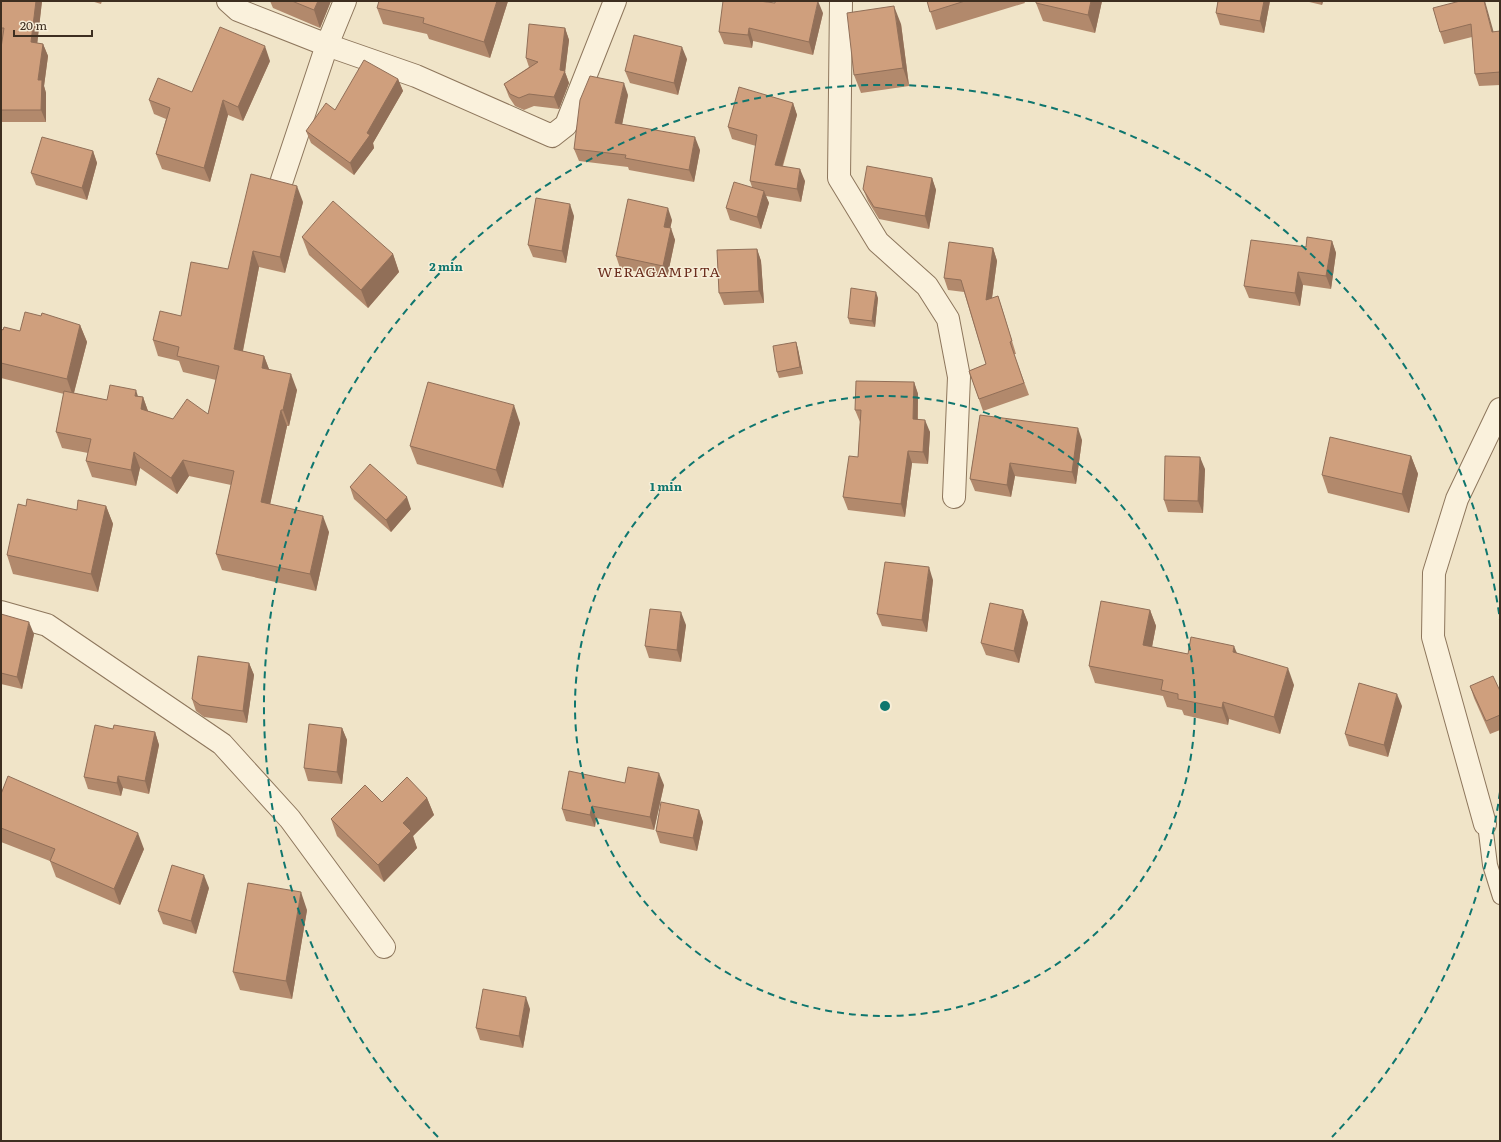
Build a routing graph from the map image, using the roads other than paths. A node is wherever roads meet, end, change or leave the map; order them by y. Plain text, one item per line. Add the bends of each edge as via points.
1 (228, 1) edge
2 (345, 1) edge
3 (615, 1) edge
4 (841, 1) edge
5 (327, 45) junction
6 (282, 180) dead end
7 (1500, 409) edge
8 (954, 497) dead end
9 (1, 612) edge
10 (1485, 824) joint
11 (1500, 897) edge
12 (384, 948) dead end

1 - 5 street via 238,10
2 - 5 street
3 - 5 street via 566,125 552,136 416,76
4 - 8 street via 839,178 878,242 927,286 948,319 959,377
5 - 6 street
7 - 10 street via 1457,499 1434,572 1433,637
9 - 12 street via 47,625 222,744 290,819
10 - 11 lane via 1490,864

